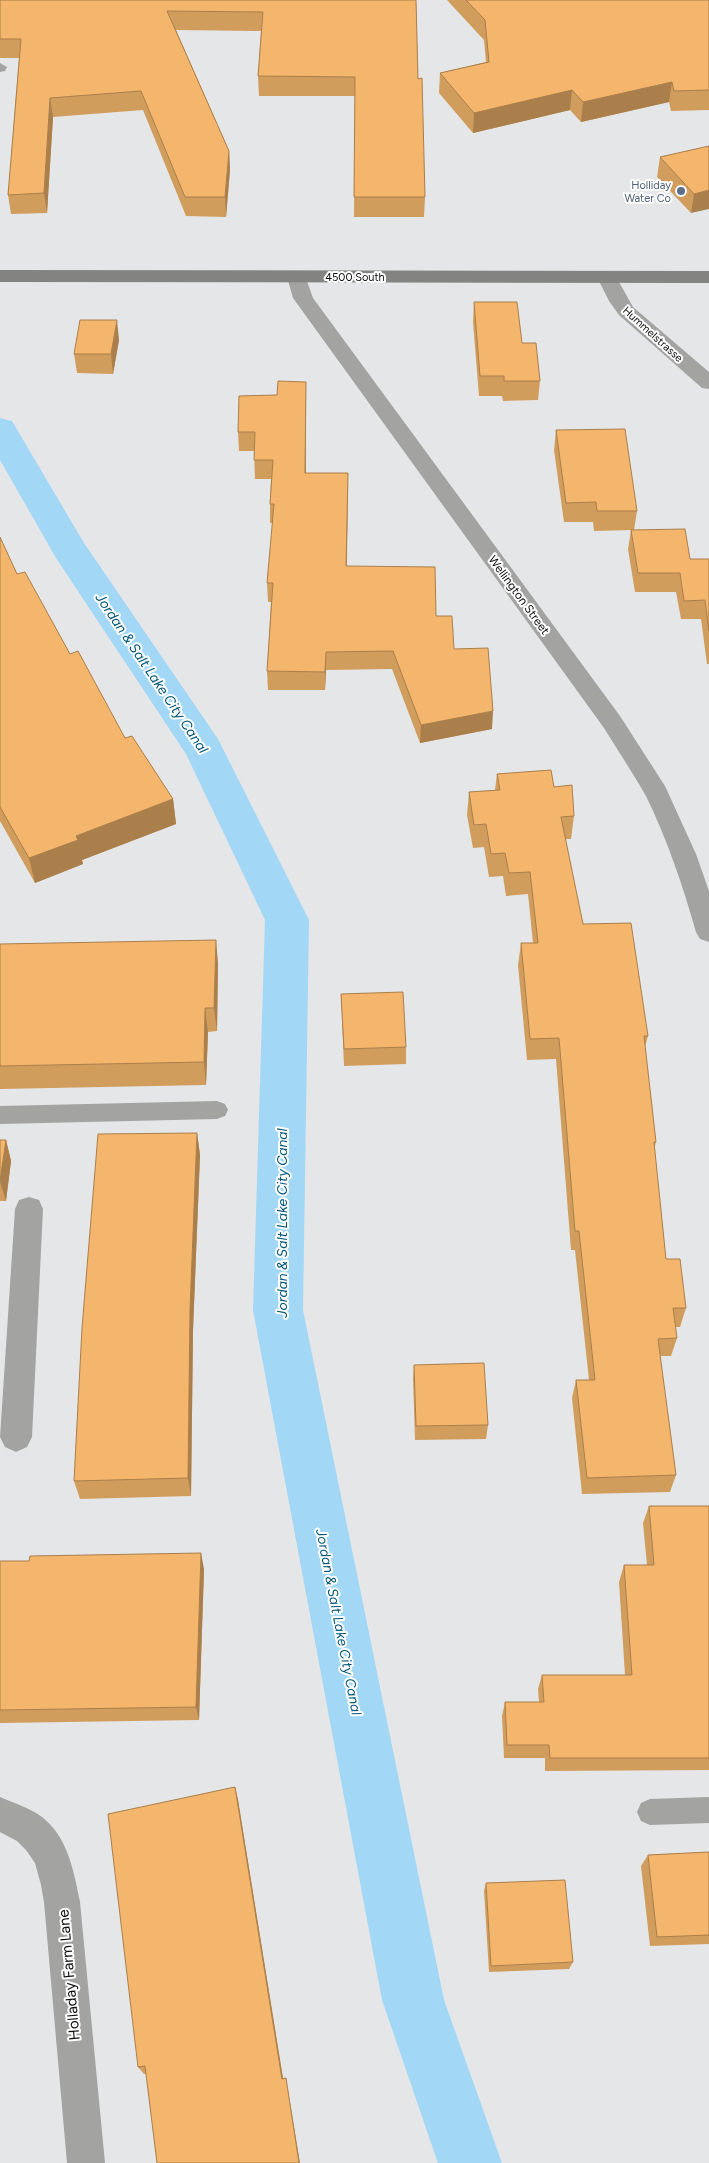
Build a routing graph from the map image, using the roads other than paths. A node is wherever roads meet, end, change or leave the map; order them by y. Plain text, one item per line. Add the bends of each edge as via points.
1 (0, 276) edge
2 (297, 277) junction
3 (607, 277) junction
4 (709, 277) edge
5 (709, 383) edge
6 (709, 932) edge
7 (217, 1110) dead end
8 (0, 1115) edge
9 (29, 1208) dead end
10 (11, 1323) edge
11 (16, 1437) dead end
12 (709, 1810) edge
13 (650, 1812) dead end
14 (0, 1814) edge
15 (86, 2163) edge

1 - 2 main road, 4500 South
2 - 3 main road, 4500 South
2 - 6 street, Wellington Street via 303,298 638,762 663,807 686,860
3 - 4 main road, 4500 South
3 - 5 street, Hummelstrasse via 626,310
7 - 8 lane
9 - 10 street
10 - 11 street
12 - 13 lane
14 - 15 street, Holladay Farm Lane via 20,1822 41,1838 54,1864 62,1902

